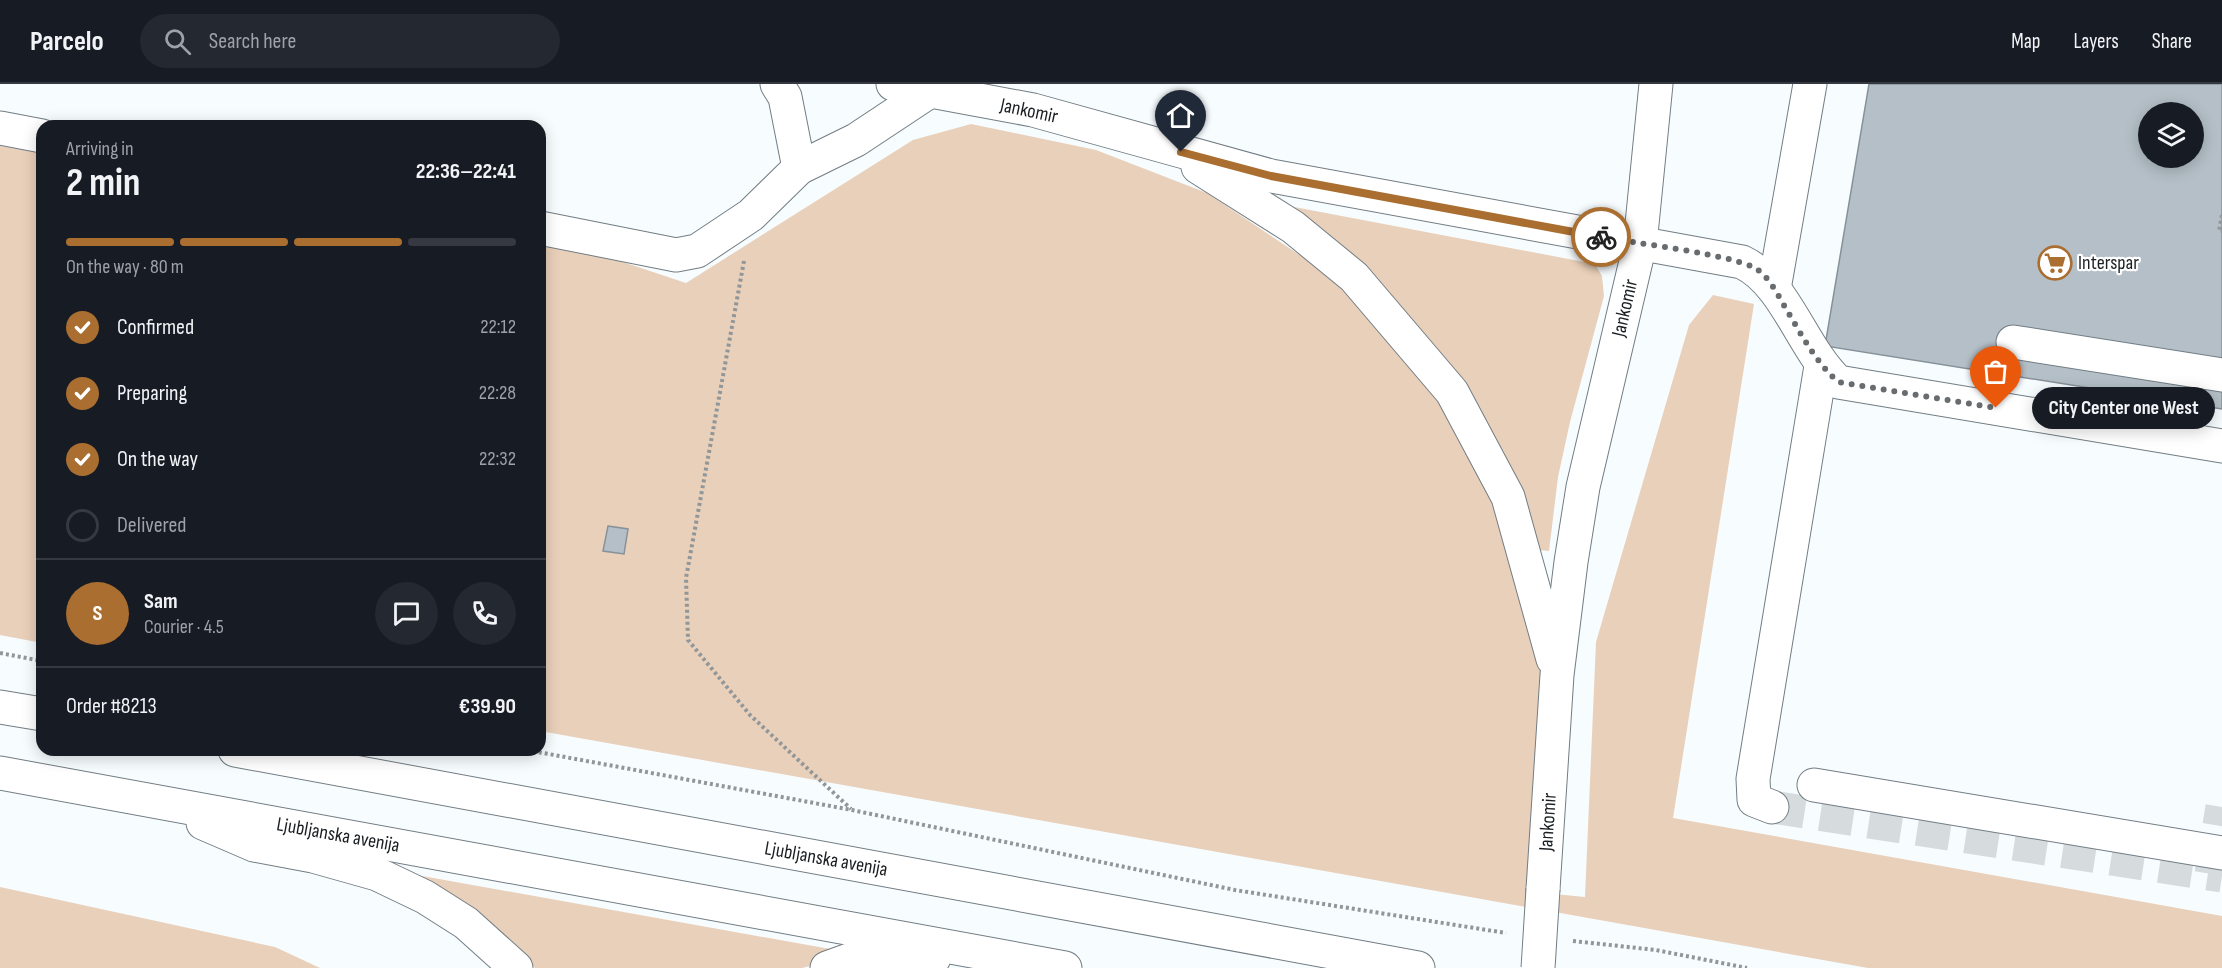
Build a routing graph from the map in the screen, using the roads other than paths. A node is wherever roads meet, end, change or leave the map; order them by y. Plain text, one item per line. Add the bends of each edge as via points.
1 (777, 84) edge
2 (893, 84) edge
3 (1656, 84) edge
4 (1810, 84) edge
5 (930, 91) junction
6 (0, 128) edge
7 (36, 135) edge
8 (1163, 146) junction
9 (799, 168) junction
10 (546, 229) edge
11 (1640, 244) junction
12 (1774, 289) junction
13 (2013, 342) dead end
14 (1821, 366) junction
15 (2222, 375) edge
16 (2222, 446) edge
17 (1557, 675) junction
18 (0, 707) edge
19 (36, 713) edge
20 (268, 756) edge
21 (0, 773) edge
22 (1814, 785) dead end
23 (155, 801) junction
24 (1772, 807) tunnel mouth
25 (2222, 853) edge
26 (1008, 957) junction
27 (516, 968) edge
28 (826, 968) edge
29 (1065, 968) edge
30 (1418, 968) edge
31 (1538, 968) edge

1 - 9 main road via 785,97
2 - 5 main road, Jankomir
3 - 11 main road
4 - 12 main road
5 - 8 main road, Jankomir via 1033,110
5 - 9 main road via 856,140
6 - 7 main road
8 - 11 main road, Jankomir via 1271,176
8 - 17 main road, Jankomir via 1293,227 1354,277 1452,392 1508,497
9 - 10 main road via 751,215 697,251 676,255
11 - 12 main road via 1742,262 1758,270
11 - 17 main road, Jankomir via 1582,487
12 - 14 main road
13 - 15 main road
14 - 16 main road via 1838,382
14 - 24 main road via 1753,779 1754,800
17 - 31 main road, Jankomir, bridge
18 - 19 main road
20 - 30 main road, Ljubljanska avenija
21 - 23 main road, Ljubljanska avenija
22 - 25 main road
23 - 26 main road, Ljubljanska avenija
23 - 27 main road via 254,845 313,856 387,879 466,923
26 - 28 main road via 849,960
26 - 29 main road, Ljubljanska avenija

